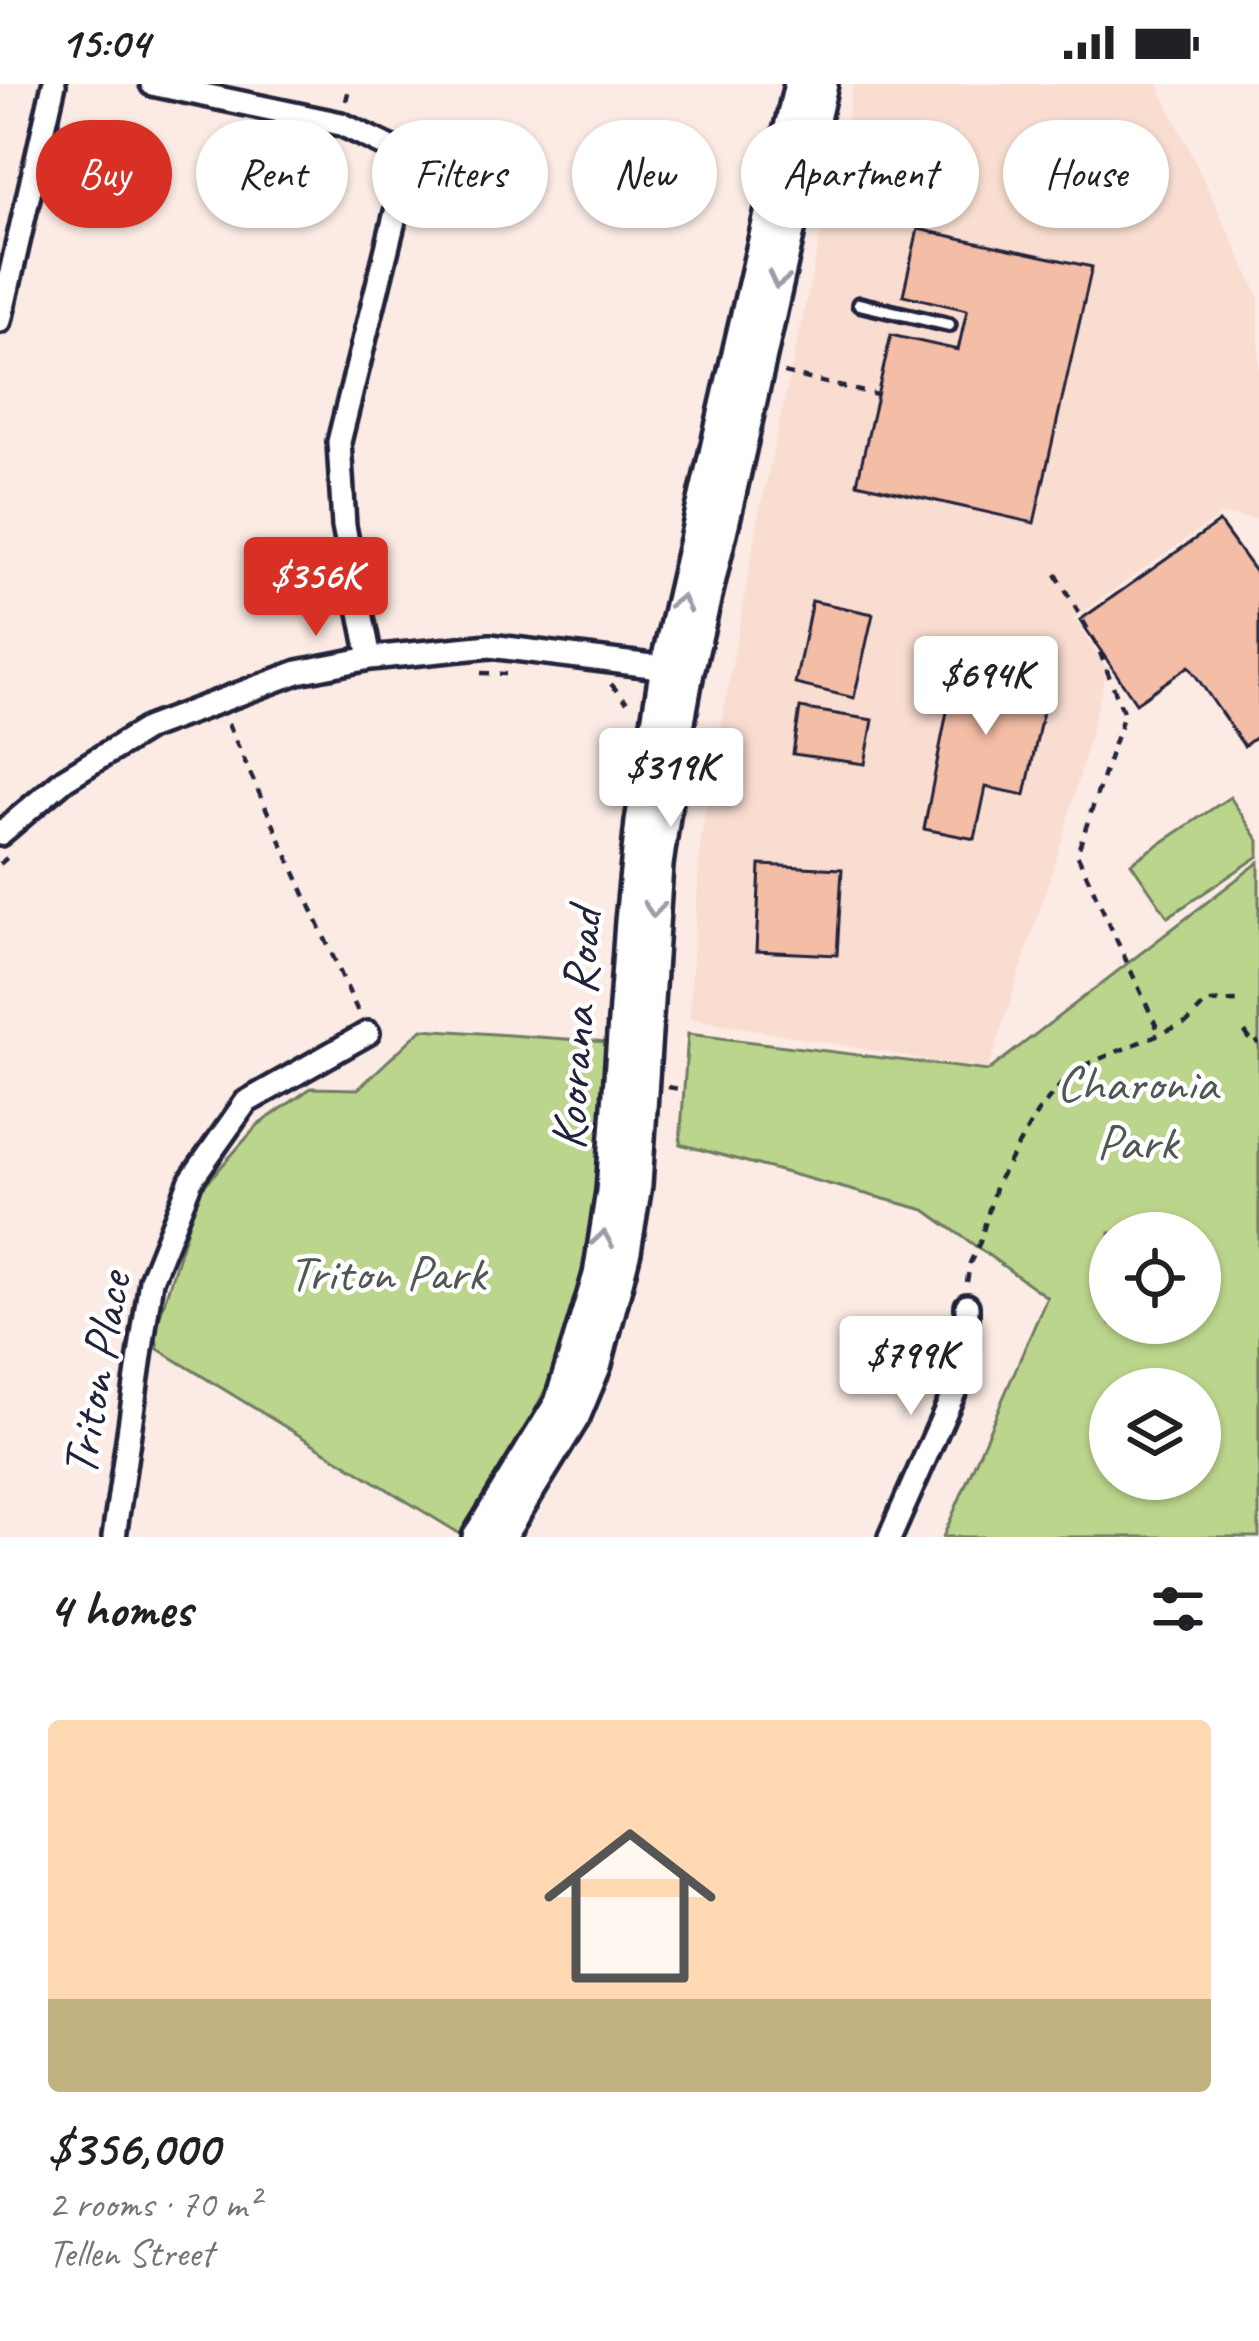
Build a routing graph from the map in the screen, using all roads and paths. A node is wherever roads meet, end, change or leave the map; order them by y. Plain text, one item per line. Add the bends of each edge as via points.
1 (54, 84) edge
2 (152, 84) edge
3 (799, 84) edge
4 (823, 84) edge
5 (860, 304) dead end
6 (0, 322) edge
7 (949, 325) dead end
8 (781, 372) dead end
9 (878, 395) dead end
10 (1055, 574) dead end
11 (370, 658) junction
12 (677, 669) junction
13 (471, 672) dead end
14 (517, 675) dead end
15 (607, 680) dead end
16 (627, 702) dead end
17 (219, 703) junction
18 (8, 842) edge
19 (0, 864) edge
20 (1237, 1001) dead end
21 (1245, 1032) dead end
22 (368, 1033) joint
23 (1160, 1034) junction
24 (1259, 1041) edge
25 (644, 1087) junction
26 (684, 1090) dead end
27 (968, 1306) joint
28 (114, 1537) edge
29 (477, 1537) edge
30 (501, 1537) edge
31 (890, 1537) edge

1 - 6 street
2 - 11 street via 341,124 397,151 404,180 339,442 344,526
12 -> 3 street, Koorana Road
4 -> 12 street, Koorana Road
5 - 7 lane
8 - 9 path
10 - 23 path via 1124,714 1077,854
11 - 12 street via 490,646
11 - 17 street via 298,671
12 -> 25 street, Koorana Road
29 -> 12 street, Koorana Road via 559,1402 598,1275 640,822
13 - 14 path
15 - 16 path
17 - 18 street via 148,728 64,779
17 - 22 path
18 - 19 path
20 - 23 path via 1206,1002 1188,1022
21 - 24 path via 1254,1045
22 - 28 street, Triton Place via 246,1102 191,1180 151,1280
23 - 27 path via 1072,1070 1037,1113 997,1184 970,1263
25 - 26 path
25 - 30 street, Koorana Road via 626,1251 597,1364 575,1417
27 - 31 street via 967,1363

